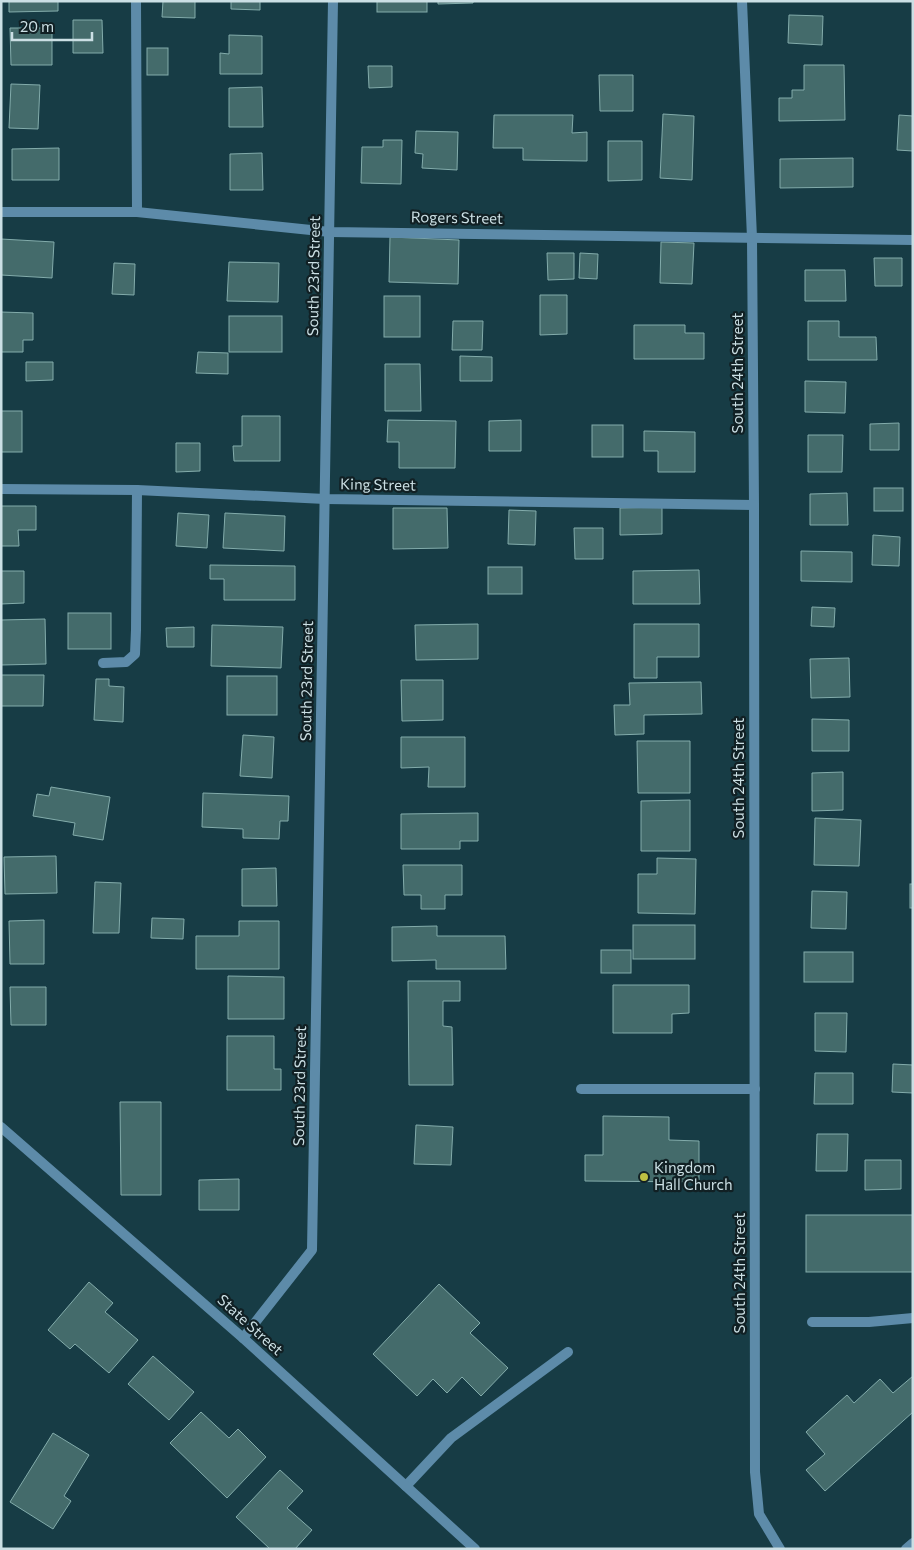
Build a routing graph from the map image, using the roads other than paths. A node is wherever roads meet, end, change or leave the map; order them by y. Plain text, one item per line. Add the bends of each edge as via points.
1 (136, 1) edge
2 (333, 1) edge
3 (742, 1) edge
4 (1, 212) edge
5 (137, 212) junction
6 (330, 232) junction
7 (752, 238) junction
8 (913, 240) edge
9 (1, 489) edge
10 (136, 490) junction
11 (325, 499) junction
12 (754, 505) junction
13 (103, 663) dead end
14 (581, 1089) dead end
15 (754, 1089) junction
16 (1, 1127) edge
17 (913, 1318) edge
18 (812, 1322) dead end
19 (243, 1338) junction
20 (568, 1352) dead end
21 (406, 1486) junction
22 (913, 1543) edge
23 (475, 1549) edge
24 (780, 1549) edge
25 (906, 1549) edge

1 - 5 street
2 - 6 street, South 23rd Street
3 - 7 street, South 24th Street
4 - 5 street, Rogers Street
5 - 6 street, Rogers Street
6 - 7 street, Rogers Street
6 - 11 street, South 23rd Street
7 - 8 street, Rogers Street
7 - 12 street, South 24th Street
9 - 10 street, King Street
10 - 11 street, King Street
10 - 13 street via 135,654 126,662
11 - 12 street, King Street
11 - 19 street, South 23rd Street via 312,1250
12 - 15 street, South 24th Street
14 - 15 street
15 - 24 street, South 24th Street via 755,1472 759,1514
16 - 19 street, State Street
17 - 18 street
19 - 21 street, State Street
20 - 21 street via 451,1438
21 - 23 street, State Street
22 - 25 street

